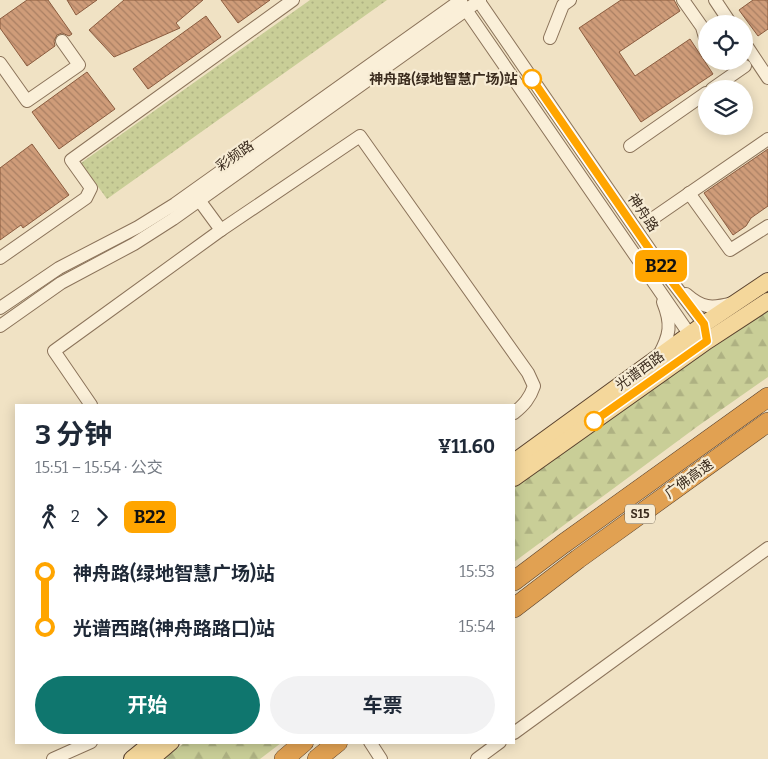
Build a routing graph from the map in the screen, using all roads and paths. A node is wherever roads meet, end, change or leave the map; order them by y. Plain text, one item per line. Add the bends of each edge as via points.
1 (293, 0) edge
2 (479, 0) edge
3 (570, 0) edge
4 (683, 0) edge
5 (715, 0) edge
6 (461, 3) edge
7 (725, 15) edge
8 (698, 21) edge
9 (550, 38) dead end
10 (62, 41) dead end
11 (753, 51) edge
12 (763, 61) edge
13 (0, 63) edge
14 (739, 70) edge
15 (768, 78) edge
16 (725, 80) edge
17 (698, 99) edge
18 (768, 139) edge
19 (630, 146) dead end
20 (689, 193) junction
21 (199, 200) junction
22 (652, 219) dead end
23 (768, 226) edge
24 (221, 230) junction
25 (0, 258) edge
26 (670, 279) junction
27 (768, 281) edge
28 (655, 282) junction
29 (768, 301) edge
30 (737, 302) junction
31 (0, 308) edge
32 (704, 324) junction
33 (0, 326) edge
34 (690, 334) junction
35 (707, 341) junction
36 (657, 358) junction
37 (768, 397) edge
38 (90, 404) edge
39 (515, 412) edge
40 (768, 422) edge
41 (515, 461) edge
42 (515, 477) edge
43 (768, 548) edge
44 (515, 580) edge
45 (515, 607) edge
46 (515, 732) edge
47 (87, 744) edge
48 (151, 744) edge
49 (169, 744) edge
50 (302, 744) edge
51 (336, 744) edge
52 (371, 744) edge
53 (497, 744) edge
54 (53, 759) edge
55 (132, 759) edge
56 (151, 759) edge
57 (284, 759) edge
58 (317, 759) edge
59 (382, 759) edge
60 (477, 759) edge

1 - 25 street via 71,160 91,188 86,198
2 - 6 street, 彩频路
2 - 26 street, 神舟路
3 - 9 street via 563,5
4 - 8 street
5 - 7 street
6 - 21 street, 彩频路
6 - 28 street
6 - 31 street, 彩频路 via 281,126 175,204 59,268
10 - 13 street via 79,64 27,101
11 - 12 street
12 - 15 street
14 - 16 street
17 - 19 street
18 - 20 street
20 - 22 street
20 - 23 street via 730,250
21 - 24 street
21 - 33 street, 彩频路 via 134,244 62,283
24 - 38 street via 54,352
24 - 39 street via 360,136 528,373 534,386 531,396
26 - 30 street via 704,306
26 - 32 street, 神舟路
27 - 30 main road, 光谱西路
28 - 34 street
28 - 36 street via 669,322 667,341
29 - 35 main road
30 - 32 main road, 光谱西路
32 - 34 main road, 光谱西路
32 - 35 street, 神舟路
34 - 35 street
34 - 36 main road, 光谱西路
35 - 42 main road
36 - 41 main road, 光谱西路
37 - 44 highway, 广佛高速 / S15
40 - 45 highway, 广佛高速 / S15
43 - 46 street
47 - 54 street
48 - 55 main road
49 - 56 main road
50 - 57 highway
51 - 58 highway
52 - 59 street
53 - 60 street

